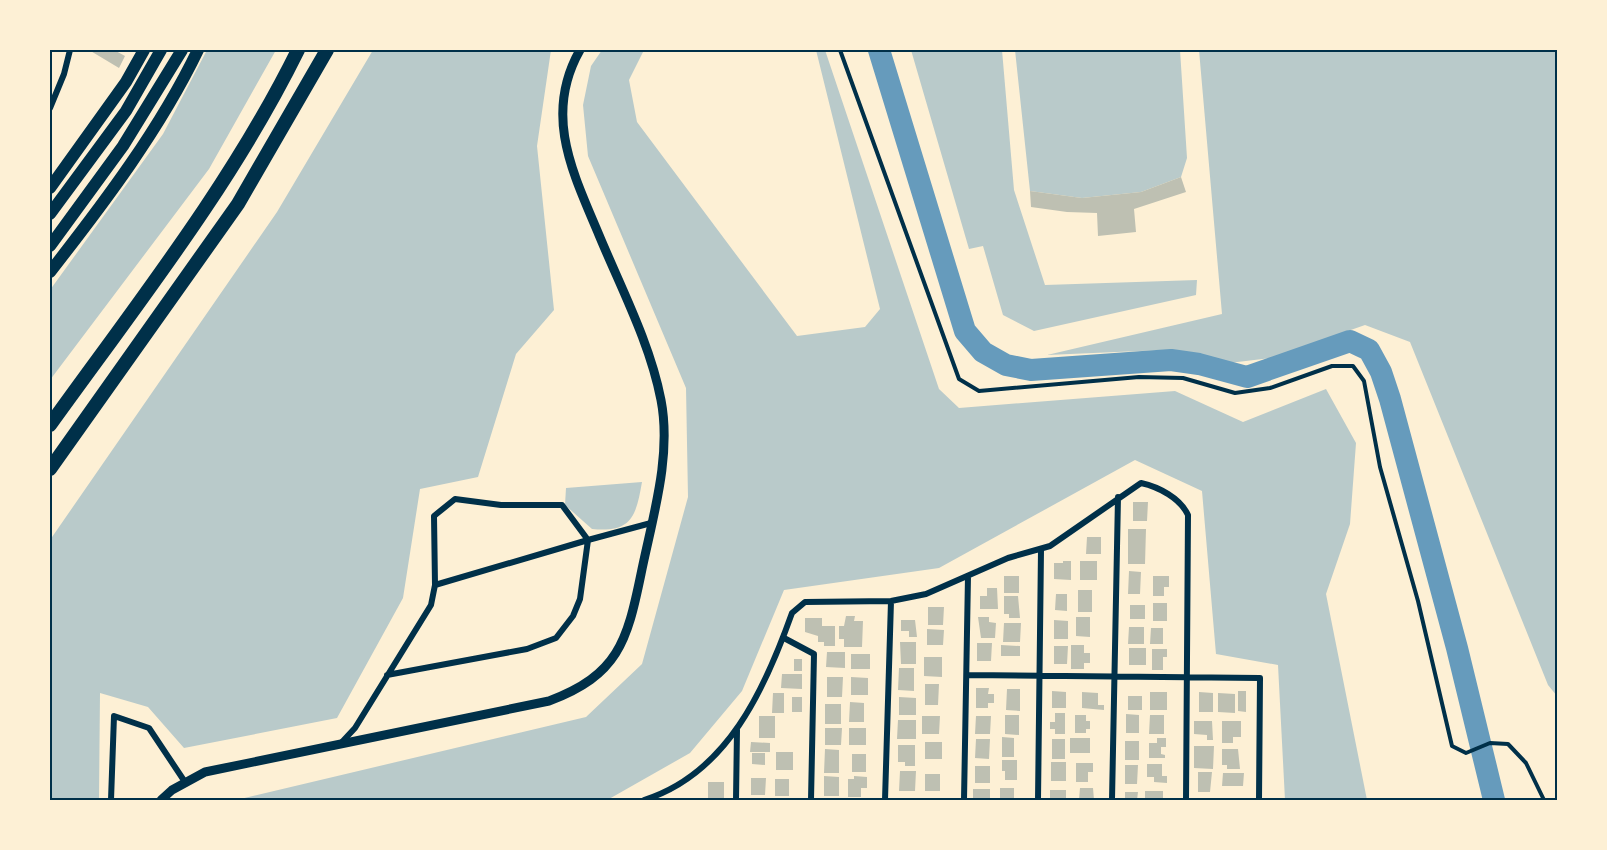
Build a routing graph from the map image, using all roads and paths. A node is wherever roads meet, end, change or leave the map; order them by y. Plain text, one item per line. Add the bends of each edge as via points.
1 (70, 50) edge
2 (144, 50) edge
3 (161, 50) edge
4 (182, 50) edge
5 (198, 50) edge
6 (298, 50) edge
7 (327, 50) edge
8 (580, 50) edge
9 (840, 50) edge
10 (50, 108) edge
11 (50, 188) edge
12 (50, 214) edge
13 (50, 246) edge
14 (50, 272) edge
15 (50, 425) edge
16 (50, 469) edge
17 (1118, 497) junction
18 (651, 523) junction
19 (588, 540) junction
20 (1041, 550) junction
21 (968, 576) junction
22 (435, 585) junction
23 (891, 601) junction
24 (784, 638) junction
25 (1041, 674) junction
26 (387, 675) junction
27 (967, 675) junction
28 (1114, 676) junction
29 (1188, 677) junction
30 (738, 730) junction
31 (342, 742) junction
32 (185, 782) junction
33 (111, 801) edge
34 (161, 801) edge
35 (644, 801) edge
36 (736, 801) edge
37 (812, 801) edge
38 (885, 801) edge
39 (964, 801) edge
40 (1038, 801) edge
41 (1112, 801) edge
42 (1186, 801) edge
43 (1259, 801) edge
44 (1544, 801) edge

1 - 10 street
2 - 11 highway via 126,82
3 - 12 highway via 126,111
4 - 13 highway via 123,146
5 - 14 highway via 126,170
6 - 15 highway via 217,190
7 - 16 highway via 238,204
8 - 18 street via 565,84 565,141 570,166 639,333 661,400 663,453
9 - 44 lane via 959,379 979,391 1138,376 1183,378 1235,393 1270,388 1332,366 1353,366 1364,381 1383,478 1418,601 1452,746 1466,753 1491,743 1508,744 1526,763
17 - 20 street
17 - 28 street
17 - 29 street via 1141,483 1149,485 1175,498 1188,515
18 - 19 street
18 - 31 street via 622,645 589,682 549,701
19 - 22 street
19 - 22 street via 561,505 501,505 455,499 434,516
19 - 26 street via 580,599 556,638 527,649
20 - 21 street via 1008,558
20 - 25 street
21 - 23 street via 926,594
21 - 27 street
22 - 26 street via 431,605
23 - 24 street via 805,603 792,613
23 - 38 street
24 - 30 street via 757,699
24 - 37 street via 814,654
25 - 27 street
25 - 28 street
25 - 40 street
26 - 31 street via 356,728
27 - 39 street
28 - 29 street
28 - 41 street
29 - 42 street
29 - 43 street via 1260,678
30 - 35 street via 685,780
30 - 36 street
31 - 32 street via 205,772
32 - 33 street via 149,728 114,717
32 - 34 street

